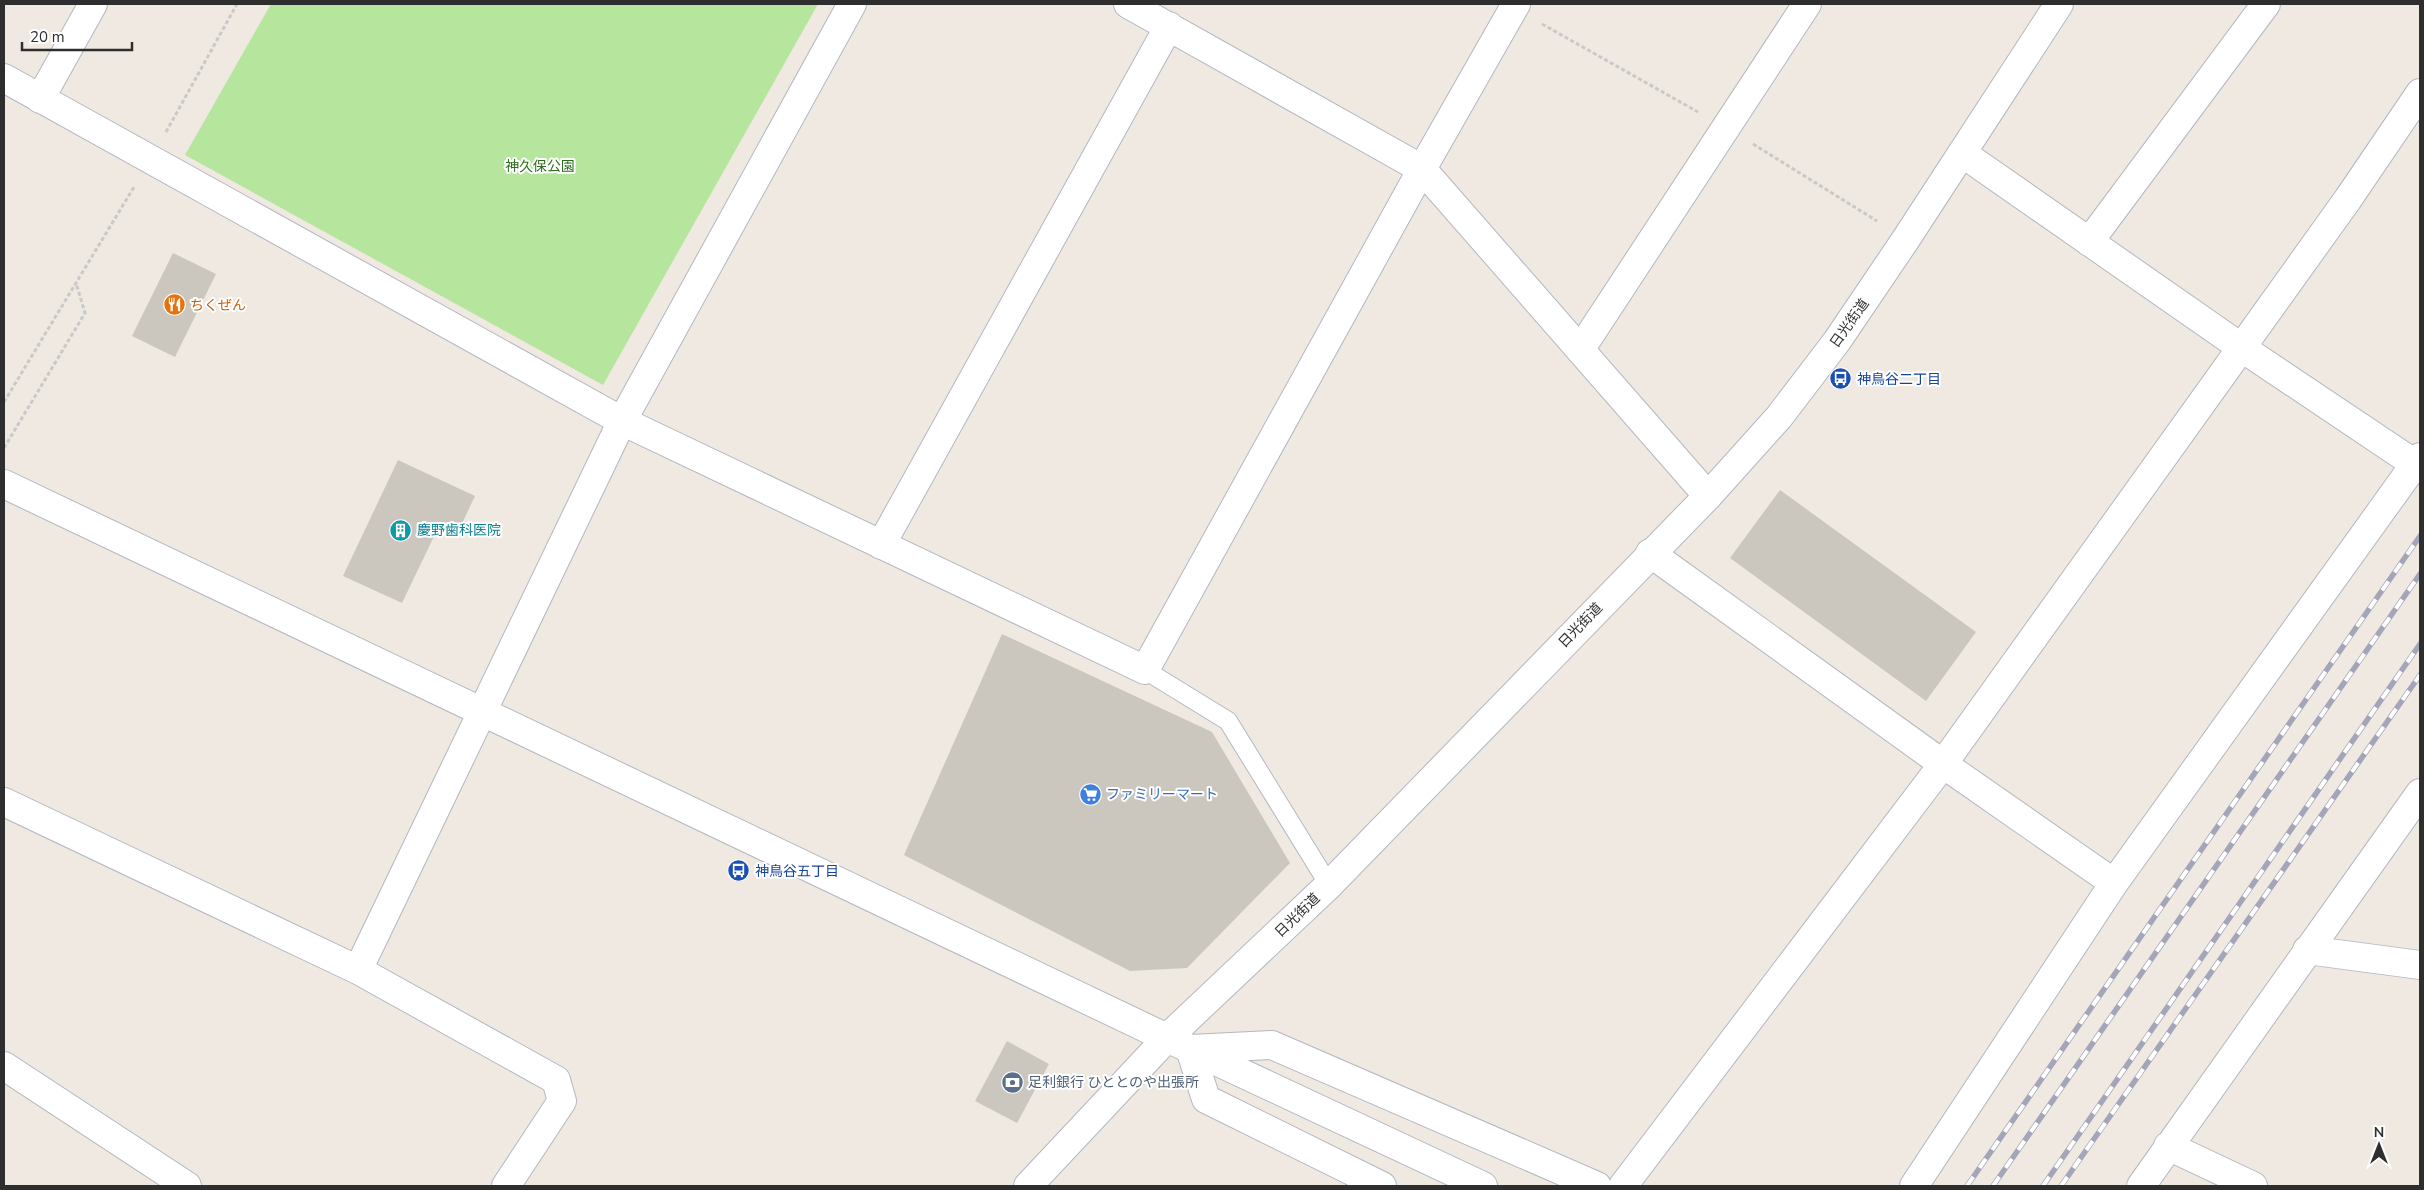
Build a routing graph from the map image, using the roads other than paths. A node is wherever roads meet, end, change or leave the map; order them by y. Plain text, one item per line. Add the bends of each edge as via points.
1 (92, 4) edge
2 (852, 4) edge
3 (1128, 4) edge
4 (1516, 4) edge
5 (1807, 4) edge
6 (2060, 4) edge
7 (2266, 4) edge
8 (1168, 26) junction
9 (4, 79) edge
10 (2420, 94) edge
11 (40, 99) junction
12 (1962, 153) junction
13 (1422, 169) junction
14 (2089, 242) junction
15 (2242, 348) junction
16 (1580, 350) junction
17 (622, 421) junction
18 (2418, 460) edge
19 (4, 484) edge
20 (1708, 496) junction
21 (881, 545) junction
22 (1650, 553) junction
23 (1145, 670) junction
24 (482, 712) junction
25 (1943, 764) junction
26 (2420, 793) edge
27 (4, 802) edge
28 (2114, 883) junction
29 (1329, 885) junction
30 (2307, 950) junction
31 (2420, 965) edge
32 (358, 970) junction
33 (1179, 1044) junction
34 (4, 1066) edge
35 (2168, 1146) junction
36 (187, 1186) edge
37 (506, 1186) edge
38 (1028, 1186) edge
39 (1382, 1186) edge
40 (1483, 1186) edge
41 (1597, 1186) edge
42 (1624, 1186) edge
43 (1914, 1186) edge
44 (2141, 1186) edge
45 (2254, 1186) edge

1 - 11 street
2 - 17 street
3 - 8 street
4 - 13 street
5 - 16 street
6 - 12 street, 日光街道
7 - 14 street
8 - 13 street
8 - 21 street
9 - 11 street
10 - 15 street
11 - 17 street
12 - 14 street
12 - 20 street, 日光街道 via 1837,341 1779,417
13 - 16 street
13 - 23 street
14 - 15 street
15 - 18 street
15 - 25 street
16 - 20 street
17 - 21 street
17 - 24 street
18 - 28 street
19 - 24 street
20 - 22 street, 日光街道
21 - 23 street
22 - 25 street
22 - 29 street, 日光街道
23 - 29 lane via 1228,722
24 - 32 street
24 - 33 street
25 - 28 street
25 - 42 street
26 - 30 street
27 - 32 street
28 - 43 street
29 - 33 street, 日光街道
30 - 31 street
30 - 35 street
32 - 37 street via 556,1080 562,1101
33 - 38 street, 日光街道
33 - 39 street via 1206,1099
33 - 40 street
33 - 41 street via 1272,1045
34 - 36 street
35 - 44 street
35 - 45 street

